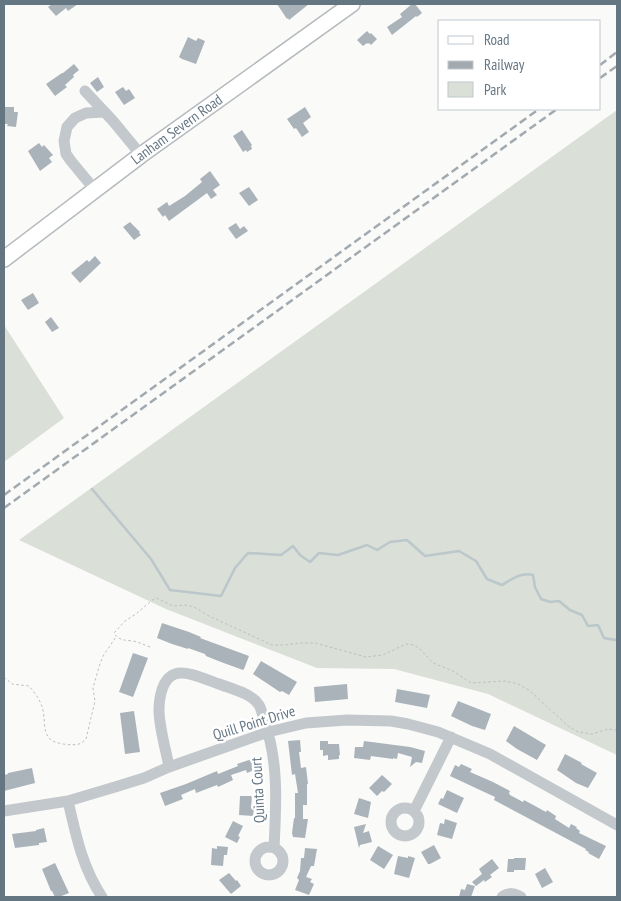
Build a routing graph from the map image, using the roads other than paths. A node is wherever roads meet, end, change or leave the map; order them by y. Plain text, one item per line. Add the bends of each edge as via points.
1 (352, 4) edge
2 (85, 91) dead end
3 (104, 112) junction
4 (141, 155) junction
5 (96, 190) junction
6 (4, 259) edge
7 (268, 732) junction
8 (451, 737) junction
9 (169, 767) junction
10 (68, 800) junction
11 (4, 811) edge
12 (414, 811) dead end
13 (617, 825) edge
14 (274, 848) dead end
15 (102, 897) edge
16 (502, 897) edge
17 (521, 897) edge

1 - 4 main road, Lanham Severn Road
2 - 3 street
3 - 4 street
3 - 5 street via 86,113 75,118 67,127 64,140 70,161
4 - 5 main road, Lanham Severn Road
5 - 6 main road, Lanham Severn Road
7 - 8 street, Quill Point Drive via 306,723 369,720 408,724
7 - 9 street, Quill Point Drive
7 - 9 street, Quinta Court via 259,706 247,695 194,675 175,674 165,683 159,709
7 - 14 street, Quinta Court via 277,804
8 - 12 street
8 - 13 street, Quill Point Drive via 490,754
9 - 10 street, Quill Point Drive via 144,778
10 - 11 street, Quill Point Drive
10 - 15 street via 80,852
16 - 17 street via 512,893

